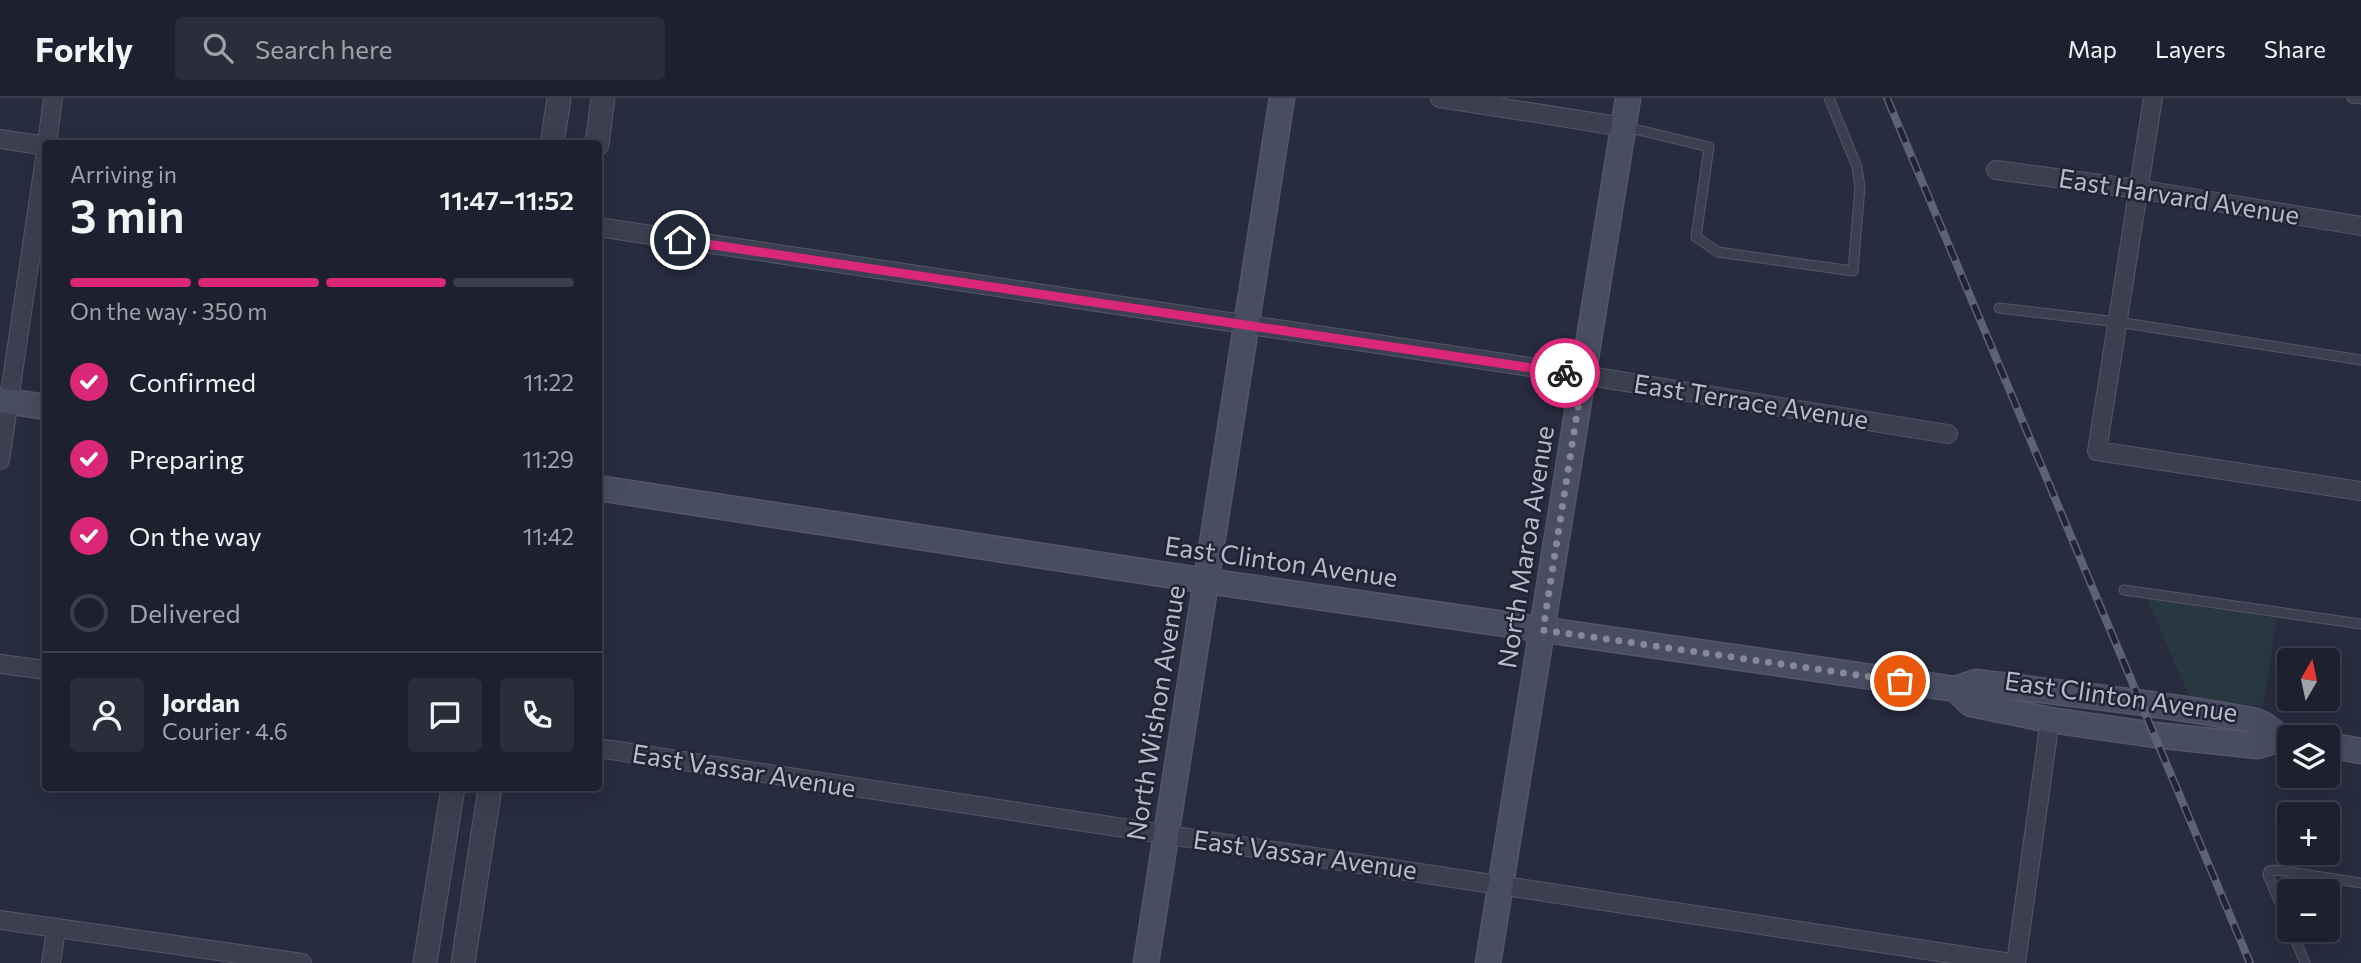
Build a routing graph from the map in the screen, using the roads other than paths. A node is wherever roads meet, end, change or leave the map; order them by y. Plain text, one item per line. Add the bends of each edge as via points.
1 (53, 98) edge
2 (559, 98) edge
3 (603, 98) edge
4 (1282, 98) edge
5 (1440, 98) edge
6 (1628, 98) edge
7 (1829, 98) edge
8 (2153, 98) edge
9 (2352, 98) edge
10 (2361, 99) edge
11 (1624, 127) junction
12 (0, 139) edge
13 (47, 140) edge
14 (553, 140) edge
15 (598, 140) edge
16 (42, 146) edge
17 (1996, 170) dead end
18 (42, 171) edge
19 (2138, 189) junction
20 (2361, 226) edge
21 (602, 229) edge
22 (1999, 308) dead end
23 (2118, 322) junction
24 (1248, 325) junction
25 (2361, 360) edge
26 (1583, 375) junction
27 (4, 401) edge
28 (42, 406) edge
29 (1948, 434) dead end
30 (0, 460) edge
31 (602, 489) edge
32 (2361, 491) edge
33 (1207, 581) junction
34 (2124, 590) dead end
35 (2361, 624) edge
36 (1543, 630) junction
37 (0, 664) edge
38 (42, 669) edge
39 (1955, 689) junction
40 (2143, 703) junction
41 (2050, 720) junction
42 (2277, 733) edge
43 (2277, 742) edge
44 (2340, 748) edge
45 (602, 749) edge
46 (2361, 751) edge
47 (453, 791) edge
48 (490, 791) edge
49 (1167, 836) junction
50 (2335, 879) edge
51 (2340, 880) edge
52 (1501, 883) junction
53 (2361, 883) edge
54 (2277, 895) edge
55 (0, 920) edge
56 (56, 930) junction
57 (2296, 942) edge
58 (51, 963) edge
59 (302, 963) edge
60 (425, 963) edge
61 (463, 963) edge
62 (1146, 963) edge
63 (1488, 963) edge
64 (2014, 963) edge
65 (2305, 963) edge

1 - 13 street
2 - 14 street
3 - 15 street
4 - 24 main road, North Wishon Avenue
5 - 11 street
6 - 11 main road, North Maroa Avenue
7 - 11 lane via 1857,167 1860,187 1853,271 1718,252 1696,237 1709,146
8 - 19 street
9 - 10 lane
11 - 26 main road, North Maroa Avenue
12 - 16 street
17 - 19 street, East Harvard Avenue
18 - 27 street
19 - 20 street, East Harvard Avenue
19 - 23 street
21 - 24 street, East Terrace Avenue
22 - 23 lane
23 - 25 lane
23 - 32 street via 2097,451
24 - 26 street, East Terrace Avenue
24 - 33 main road, North Wishon Avenue
26 - 29 street, East Terrace Avenue
26 - 36 main road, North Maroa Avenue
27 - 28 main road
27 - 30 street
31 - 33 main road, East Clinton Avenue
33 - 36 main road, East Clinton Avenue
33 - 49 main road, North Wishon Avenue
34 - 35 lane
36 - 39 main road, East Clinton Avenue
36 - 52 main road, North Maroa Avenue
37 - 38 street
39 - 40 main road, East Clinton Avenue via 1976,682
39 - 41 main road, East Clinton Avenue via 1971,704
40 - 41 main road via 2103,712 2074,707 2057,712
40 - 42 main road, East Clinton Avenue via 2256,720
41 - 43 main road, East Clinton Avenue via 2258,747
41 - 64 street
44 - 46 main road
45 - 49 street, East Vassar Avenue
47 - 60 street
48 - 61 street
49 - 52 street, East Vassar Avenue
49 - 62 main road, North Wishon Avenue
50 - 54 lane via 2269,871
51 - 53 lane
52 - 63 main road, North Maroa Avenue
52 - 64 street, East Vassar Avenue
55 - 56 street
56 - 58 street
56 - 59 street
57 - 65 lane

